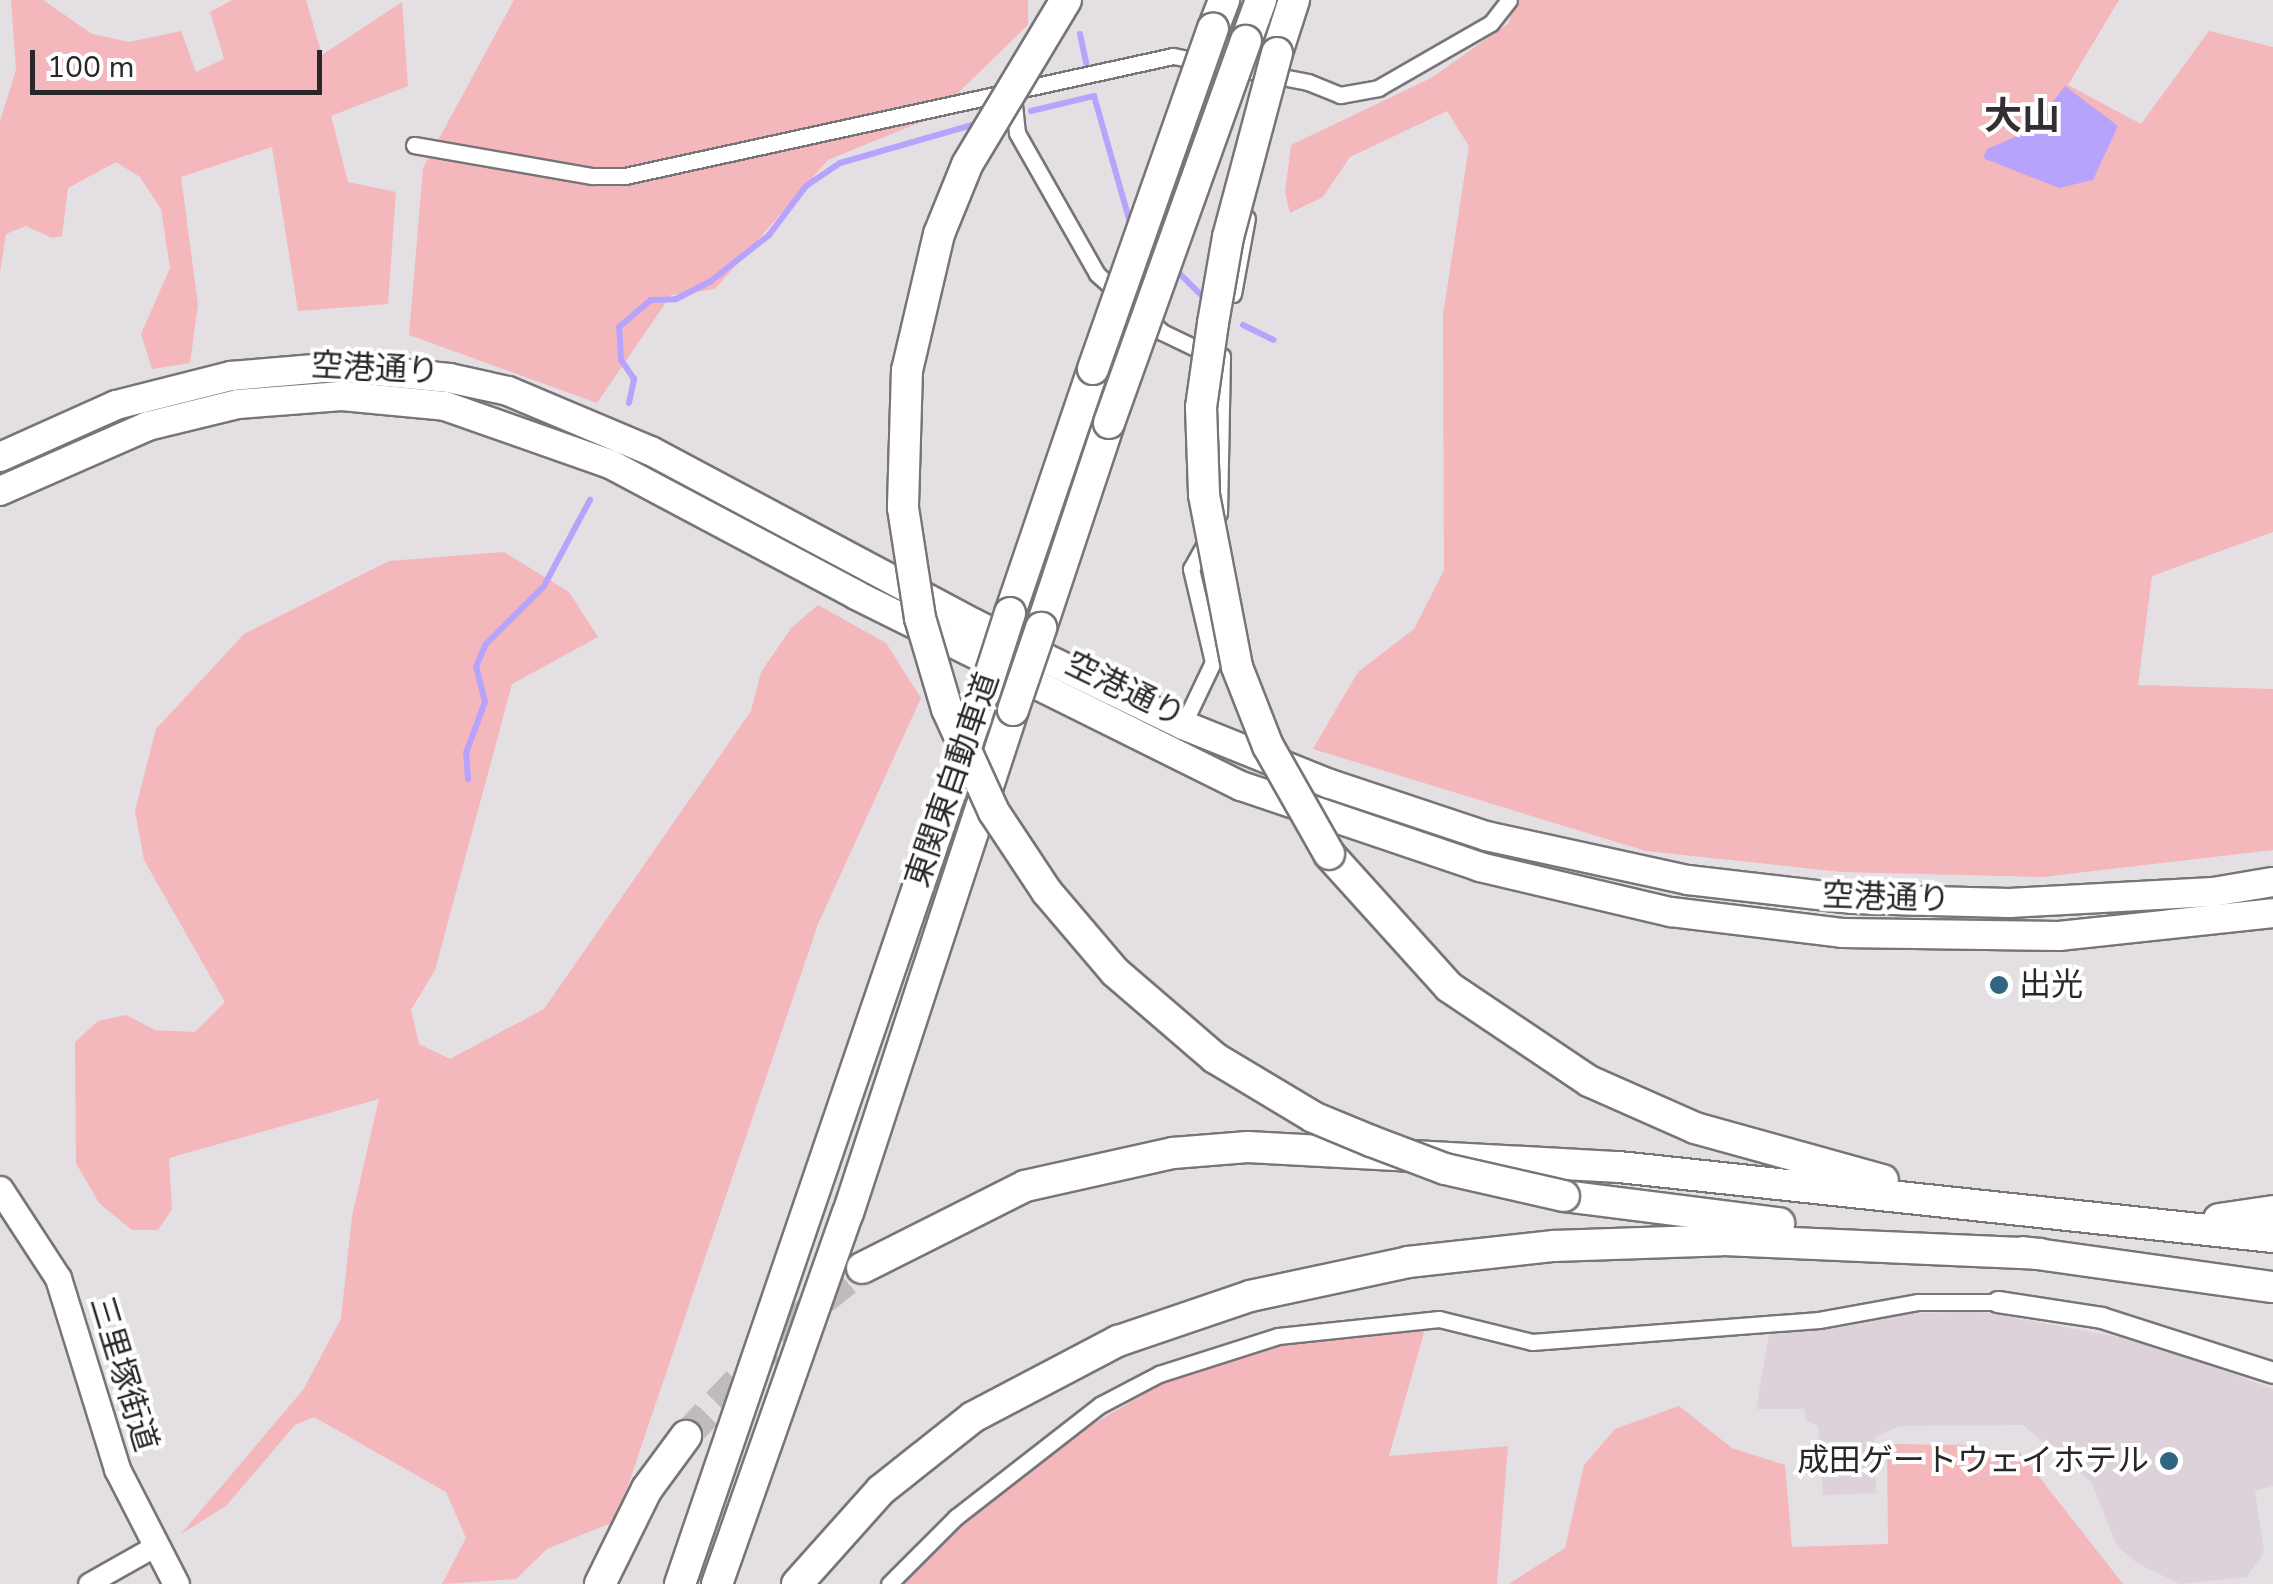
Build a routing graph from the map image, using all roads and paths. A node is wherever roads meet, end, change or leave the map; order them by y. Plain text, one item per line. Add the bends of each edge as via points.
1 (1066, 0) edge
2 (1224, 0) edge
3 (1262, 0) edge
4 (1294, 0) edge
5 (1509, 0) edge
6 (1280, 66) junction
7 (1013, 94) junction
8 (414, 145) dead end
9 (1221, 360) junction
10 (0, 457) edge
11 (0, 491) edge
12 (1183, 725) junction
13 (2273, 882) edge
14 (2273, 913) edge
15 (0, 1189) edge
16 (2008, 1208) junction
17 (2273, 1211) edge
18 (2121, 1222) junction
19 (2273, 1237) edge
20 (2040, 1254) junction
21 (862, 1268) tunnel mouth
22 (2174, 1272) junction
23 (2273, 1287) edge
24 (2273, 1299) edge
25 (1998, 1302) joint
26 (2273, 1373) edge
27 (686, 1436) tunnel mouth
28 (153, 1548) junction
29 (89, 1584) edge
30 (176, 1584) edge
31 (600, 1584) edge
32 (680, 1584) edge
33 (717, 1584) edge
34 (797, 1584) edge
35 (890, 1584) edge

1 - 20 highway, bridge via 967,165 934,250 907,370 903,508 920,618 948,709 994,812 1047,892 1115,972 1187,1036 1313,1117 1445,1169 1564,1196
2 - 32 highway, 東関東自動車道, bridge
3 - 33 highway, 東関東自動車道, bridge via 1109,423 848,1213
4 - 6 highway
5 - 6 street via 1491,23 1378,88 1340,95
6 - 7 street via 1173,56
6 - 9 street
6 - 16 highway, bridge via 1216,306 1201,407 1204,495 1237,667 1268,746 1329,854 1450,986 1589,1082 1754,1148
7 - 8 street via 626,176
7 - 9 street via 1017,132 1097,274 1162,332
9 - 12 street via 1219,518 1191,569 1213,662
10 - 12 highway, 空港通り via 116,405 231,376 336,367 449,378 508,392 651,451 960,616
11 - 14 highway, 空港通り via 148,426 238,404 342,396 444,406 610,464 1241,786 1480,867 1671,912 1842,933 2060,936
12 - 13 highway, 空港通り via 1486,836 1739,887 1956,904 2213,892
15 - 28 main road, 三里塚街道 via 58,1278 117,1469
16 - 18 highway
16 - 21 highway via 1619,1167 1248,1147 1136,1159 1025,1186
17 - 18 highway via 2192,1222
18 - 19 highway
20 - 22 highway
20 - 34 highway via 1722,1240 1554,1246 1408,1262 1250,1296 1118,1340 972,1418 881,1490
22 - 23 highway
22 - 24 highway
25 - 26 street via 2102,1318
25 - 35 street via 1918,1302 1819,1320 1532,1342 1439,1320 1278,1336 1159,1374 1100,1405 956,1517
27 - 31 highway via 647,1489
28 - 29 street
28 - 30 main road, 三里塚街道

